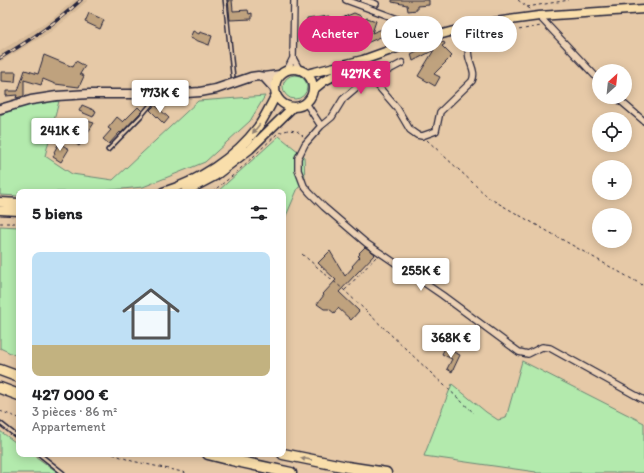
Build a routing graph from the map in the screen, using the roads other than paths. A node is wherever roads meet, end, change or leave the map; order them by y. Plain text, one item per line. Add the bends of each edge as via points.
1 (225, 0) edge
2 (294, 0) edge
3 (346, 0) edge
4 (364, 0) edge
5 (377, 2) edge
6 (644, 9) edge
7 (376, 11) junction
8 (390, 16) edge
9 (538, 16) junction
10 (443, 33) edge
11 (385, 52) edge
12 (468, 52) edge
13 (293, 58) junction
14 (363, 60) junction
15 (402, 63) dead end
16 (299, 69) junction
17 (287, 70) junction
18 (592, 73) edge
19 (307, 74) junction
20 (279, 75) junction
21 (233, 76) dead end
22 (264, 77) junction
23 (372, 79) junction
24 (313, 90) junction
25 (275, 92) junction
26 (160, 94) junction
27 (306, 103) junction
28 (625, 104) edge
29 (293, 107) junction
30 (0, 109) edge
31 (644, 120) edge
32 (321, 126) junction
33 (108, 150) dead end
34 (172, 189) edge
35 (191, 189) edge
36 (0, 202) edge
37 (16, 203) edge
38 (0, 210) edge
39 (16, 211) edge
40 (0, 370) edge
41 (16, 376) edge
42 (0, 388) edge
43 (16, 394) edge
44 (644, 400) edge
45 (0, 423) edge
46 (16, 436) edge
47 (286, 455) edge
48 (43, 457) edge
49 (220, 457) edge
50 (63, 473) edge
51 (291, 473) edge
52 (386, 473) edge

1 - 21 lane
2 - 13 street
3 - 7 street
4 - 5 street
5 - 7 street
6 - 9 main road
7 - 8 street
9 - 10 main road via 503,20
9 - 18 street
11 - 14 main road
12 - 23 street via 474,72 472,81 440,112 436,131 422,136 410,130 397,108
13 - 16 street
13 - 17 street
14 - 19 main road
14 - 24 main road via 324,81
15 - 23 street
16 - 17 main road
16 - 19 main road
17 - 20 main road
19 - 24 main road via 312,81
20 - 22 main road
20 - 25 main road via 275,82
22 - 25 main road
22 - 26 main road via 251,77 216,90
23 - 32 street via 343,99 332,117
24 - 27 main road
25 - 29 main road via 280,101
25 -> 34 main road via 257,128 224,161
26 - 30 main road via 57,96
26 - 33 lane
27 - 29 main road
27 - 32 street
28 - 31 street
29 - 35 main road via 250,149 215,176
32 - 44 street via 305,144 298,158 298,170 304,186 366,243 519,352 528,354 542,347 550,348
36 - 37 main road
38 - 39 main road
40 - 41 highway
42 - 43 highway
45 - 46 lane
52 -> 47 highway
48 - 50 lane
49 - 51 highway

